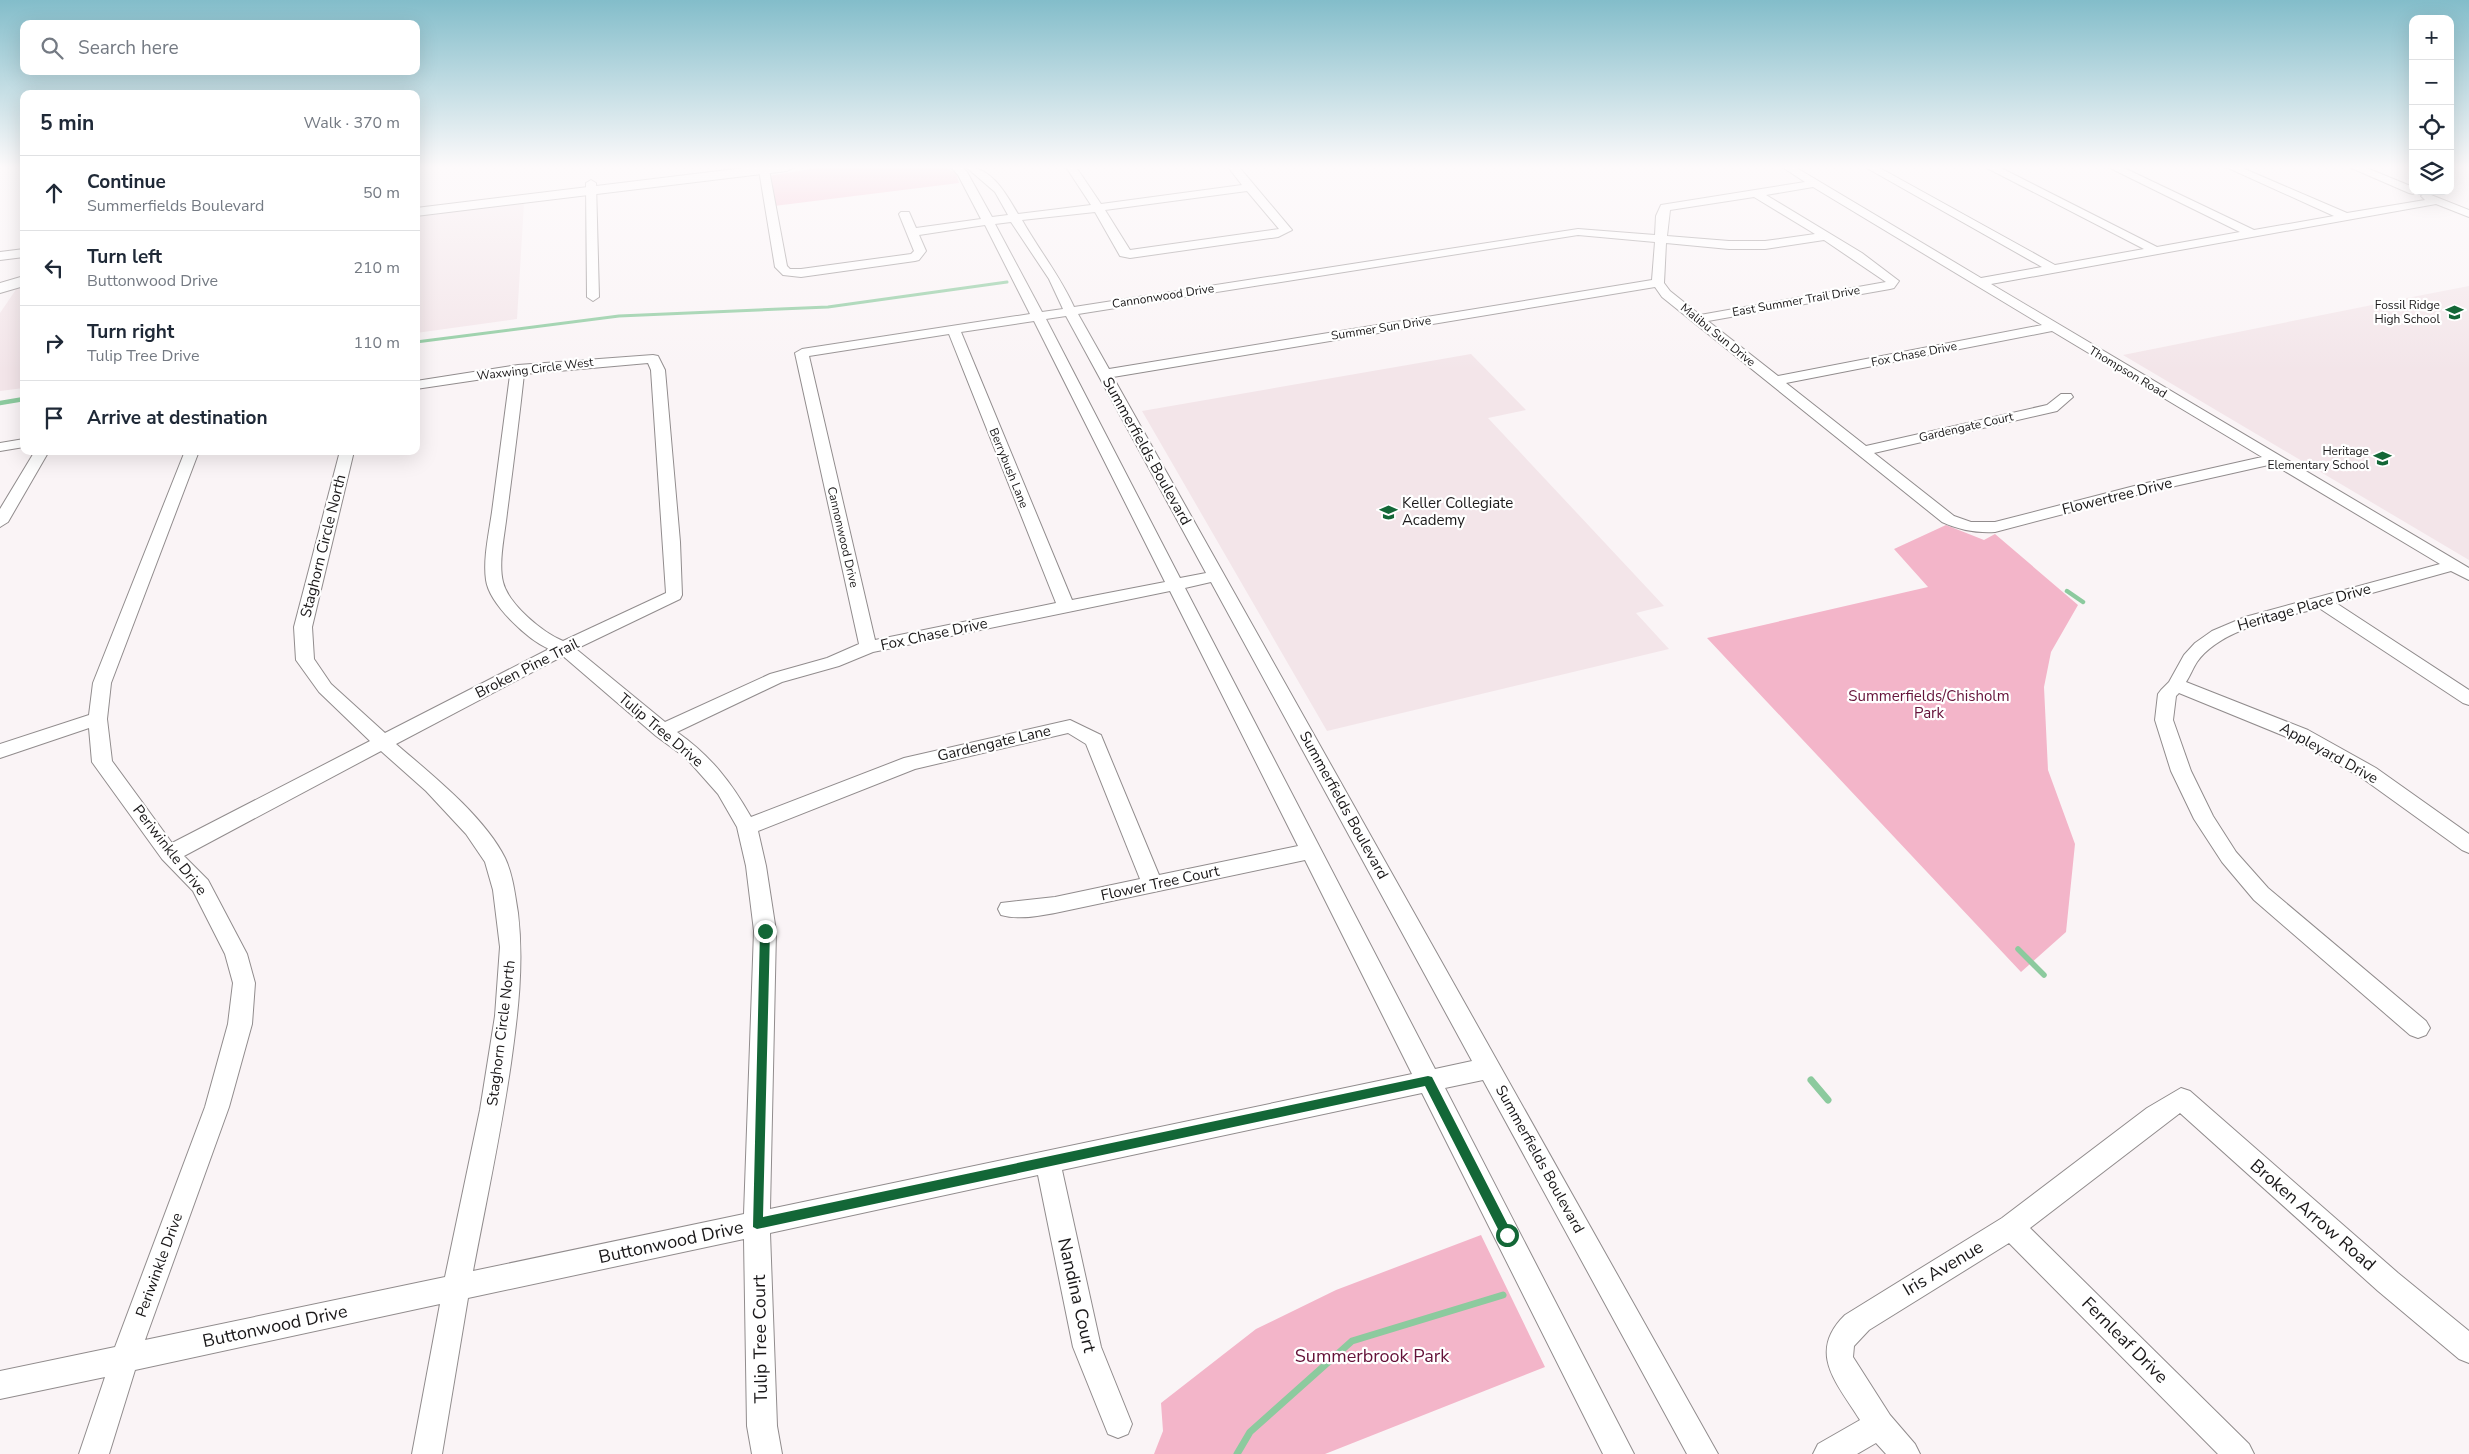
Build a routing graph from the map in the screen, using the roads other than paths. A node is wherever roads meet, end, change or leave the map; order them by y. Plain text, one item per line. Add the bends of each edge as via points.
1 (592, 235) edge
2 (776, 235) edge
3 (914, 235) edge
4 (996, 235) edge
5 (1024, 235) edge
6 (1114, 235) edge
7 (1264, 235) edge
8 (1559, 235) edge
9 (1617, 235) edge
10 (1661, 235) edge
11 (1900, 235) edge
12 (1992, 235) edge
13 (2124, 235) edge
14 (2248, 235) edge
15 (1825, 236) joint
16 (1660, 238) junction
17 (2156, 251) junction
18 (20, 254) edge
19 (0, 256) edge
20 (20, 268) edge
21 (2054, 269) junction
22 (0, 274) edge
23 (1893, 281) joint
24 (20, 282) edge
25 (1979, 282) junction
26 (1658, 283) junction
27 (0, 288) edge
28 (593, 297) dead end
29 (1070, 310) junction
30 (1037, 316) junction
31 (1698, 319) junction
32 (2053, 327) junction
33 (953, 329) junction
34 (654, 359) joint
35 (518, 369) junction
36 (1105, 374) junction
37 (1775, 380) junction
38 (420, 384) edge
39 (2066, 397) dead end
40 (20, 444) edge
41 (0, 447) edge
42 (1863, 451) junction
43 (40, 455) edge
44 (190, 455) edge
45 (347, 455) edge
46 (2274, 459) junction
47 (0, 522) edge
48 (1959, 524) joint
49 (2452, 566) junction
50 (2469, 575) edge
51 (1217, 576) junction
52 (1175, 585) junction
53 (2321, 601) junction
54 (1066, 607) junction
55 (868, 647) junction
56 (564, 648) junction
57 (2176, 685) junction
58 (2469, 699) edge
59 (98, 719) junction
60 (663, 731) junction
61 (383, 742) junction
62 (0, 751) edge
63 (747, 827) junction
64 (2469, 845) edge
65 (1310, 851) junction
66 (170, 854) junction
67 (1153, 885) junction
68 (1009, 909) dead end
69 (2418, 1028) dead end
70 (1489, 1068) junction
71 (1428, 1081) junction
72 (2156, 1116) joint
73 (1048, 1162) junction
74 (757, 1224) junction
75 (2011, 1227) junction
76 (456, 1288) junction
77 (2469, 1349) edge
78 (125, 1358) junction
79 (0, 1385) edge
80 (1118, 1424) dead end
81 (1880, 1425) junction
82 (94, 1454) edge
83 (427, 1454) edge
84 (767, 1454) edge
85 (1619, 1454) edge
86 (1703, 1454) edge
87 (1828, 1454) edge
88 (1905, 1454) edge
89 (2239, 1454) edge

1 - 28 street
2 - 3 street via 782,270 800,272 915,257 920,252
4 - 30 street
5 - 29 street, Summerfields Boulevard via 1055,280
6 - 7 street via 1124,253 1130,254
8 - 29 street, Cannonwood Drive
9 - 16 street, Cannonwood Drive
10 - 16 street
11 - 25 street, Thompson Road
12 - 21 street
13 - 17 street
14 - 17 street
15 - 16 street, Cannonwood Drive via 1758,245
15 - 23 street
16 - 26 street
17 - 21 street
18 - 19 street
20 - 22 main road
21 - 25 street
23 - 31 street, East Summer Trail Drive via 1890,285
24 - 27 main road
25 - 32 street, Thompson Road
26 - 31 street, Malibu Sun Drive via 1666,294
26 - 36 street, Summer Sun Drive
29 - 30 street, Cannonwood Drive
29 - 36 street, Summerfields Boulevard
30 - 33 street, Cannonwood Drive
30 - 52 street
31 - 37 street, Malibu Sun Drive
32 - 37 street, Fox Chase Drive
32 - 46 street, Thompson Road
33 - 54 street, Berrybush Lane
33 - 55 street, Cannonwood Drive via 802,353
34 - 35 street, Waxwing Circle West via 605,360
34 - 56 street, Broken Pine Trail via 658,370 674,595
35 - 38 street, Waxwing Circle West
35 - 56 street, Tulip Tree Drive via 495,548 494,581 502,600 515,614 546,641
36 - 51 street, Summerfields Boulevard
37 - 42 street, Malibu Sun Drive
39 - 42 street, Gardengate Court via 2052,408
40 - 41 street
42 - 48 street, Malibu Sun Drive via 1948,519
43 - 47 street
44 - 59 street, Periwinkle Drive via 102,683
45 - 61 street, Staghorn Circle North via 303,627 306,660 325,688
46 - 48 street, Flowertree Drive via 1995,527
46 - 49 street, Thompson Road
49 - 50 street, Thompson Road
49 - 53 street, Heritage Place Drive
51 - 52 street, Fox Chase Drive
51 - 70 street, Summerfields Boulevard
52 - 54 street, Fox Chase Drive
52 - 65 street
53 - 57 street, Heritage Place Drive via 2251,621 2218,635 2190,659
53 - 58 street
54 - 55 street, Fox Chase Drive
55 - 60 street, Fox Chase Drive via 833,662 776,678
56 - 60 street, Tulip Tree Drive
56 - 61 street, Broken Pine Trail
57 - 64 street, Appleyard Drive via 2301,735 2369,773
57 - 69 street, Heritage Place Drive via 2167,694 2164,720 2181,770 2204,819 2229,858 2260,894
59 - 62 street
59 - 66 street, Periwinkle Drive via 102,762
60 - 63 street, Tulip Tree Drive via 693,753 725,789
61 - 66 street, Broken Pine Trail
61 - 76 street, Staghorn Circle North via 433,786 473,829 495,860 504,890 512,947 492,1110
63 - 67 street, Gardengate Lane via 911,763 1070,726 1094,740
63 - 74 street, Tulip Tree Drive via 765,931
65 - 67 street, Flower Tree Court
65 - 71 street
66 - 78 street, Periwinkle Drive via 201,886 236,954 244,983 240,1024 217,1107
67 - 68 street, Flower Tree Court via 1056,906
70 - 71 street, Buttonwood Drive
70 - 86 street, Summerfields Boulevard
71 - 73 street, Buttonwood Drive
71 - 85 street
72 - 75 street, Iris Avenue
72 - 77 street, Broken Arrow Road via 2181,1099 2388,1282
73 - 74 street, Buttonwood Drive
73 - 80 street, Nandina Court via 1087,1347
74 - 76 street, Buttonwood Drive
74 - 84 street, Tulip Tree Court via 762,1426
75 - 81 street, Iris Avenue via 1859,1320 1843,1336 1838,1352 1840,1361
75 - 89 street, Fernleaf Drive
76 - 78 street, Buttonwood Drive
76 - 83 street, Staghorn Circle North
78 - 79 street, Buttonwood Drive
78 - 82 street, Periwinkle Drive
81 - 87 street
81 - 88 street, Iris Avenue

